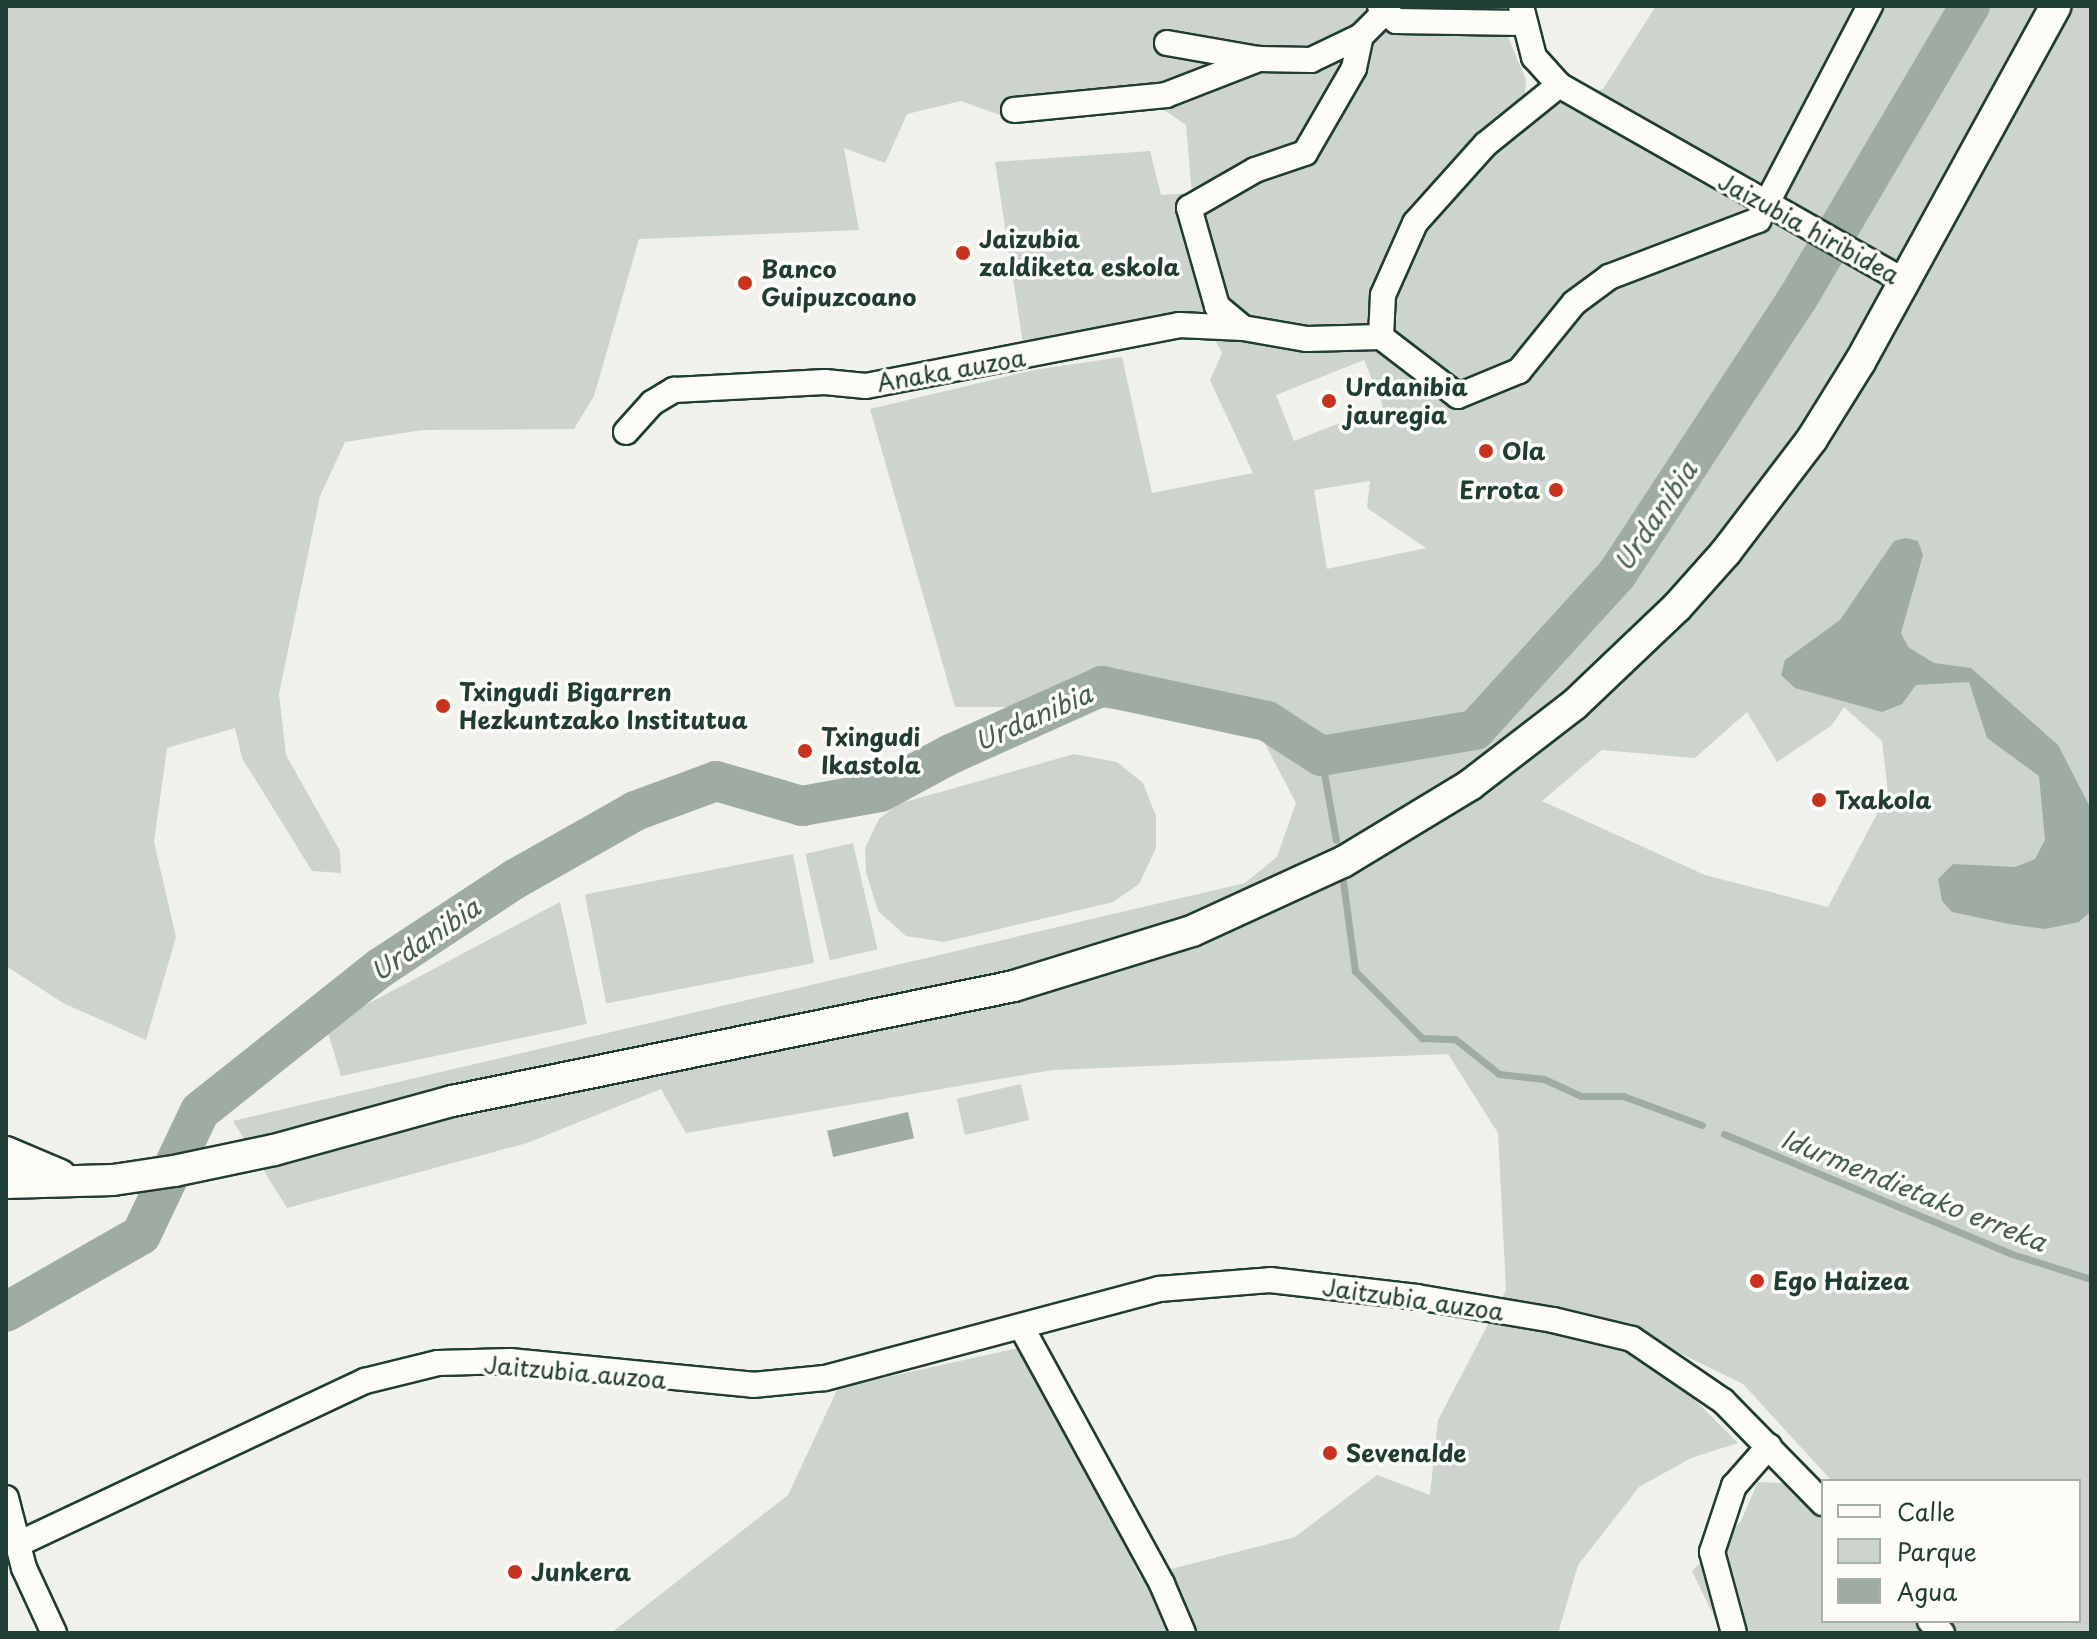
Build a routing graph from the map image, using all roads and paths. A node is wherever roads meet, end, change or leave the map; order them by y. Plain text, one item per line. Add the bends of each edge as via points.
1 (1870, 6) edge
2 (2056, 6) edge
3 (1382, 10) edge
4 (1522, 14) edge
5 (1361, 36) junction
6 (1167, 43) dead end
7 (1259, 59) junction
8 (1559, 85) junction
9 (1014, 110) dead end
10 (1766, 204) junction
11 (1907, 283) junction
12 (1243, 328) junction
13 (1381, 337) junction
14 (626, 432) dead end
15 (6, 1152) edge
16 (73, 1179) junction
17 (6, 1183) edge
18 (1022, 1328) junction
19 (1769, 1446) junction
20 (6, 1498) edge
21 (1821, 1501) edge
22 (16, 1545) junction
23 (54, 1633) edge
24 (1183, 1633) edge
25 (1734, 1633) edge

1 - 10 street
2 - 11 main road, Jaizubia hiribidea
3 - 4 street via 1396,21
3 - 5 street
4 - 8 street, Jaizubia hiribidea via 1534,57
5 - 7 street via 1311,60
5 - 12 street via 1354,68 1305,153 1255,170 1189,208 1217,306
6 - 7 street
7 - 9 street via 1166,95
8 - 10 street, Jaizubia hiribidea
8 - 13 street via 1486,144 1415,223 1383,295
10 - 11 street, Jaizubia hiribidea
10 - 13 street via 1758,220 1609,277 1574,303 1519,371 1458,396
11 - 16 main road via 1804,451 1677,607 1521,747 1416,820 1343,862 1192,931 1014,986 452,1101 215,1163 134,1178
12 - 13 street, Anaka auzoa via 1307,339
12 - 14 street, Anaka auzoa via 1166,327 866,386 825,382 674,390 652,403
15 - 16 main road
16 - 17 main road
18 - 19 street, Jaitzubia auzoa via 1159,1289 1270,1280 1432,1300 1632,1339 1723,1401
18 - 22 street, Jaitzubia auzoa via 825,1378 753,1385 510,1361 438,1363 365,1381
18 - 24 street via 1162,1584
19 - 21 street, Jaitzubia auzoa
19 - 25 street via 1734,1486 1712,1552
20 - 22 street
22 - 23 street

